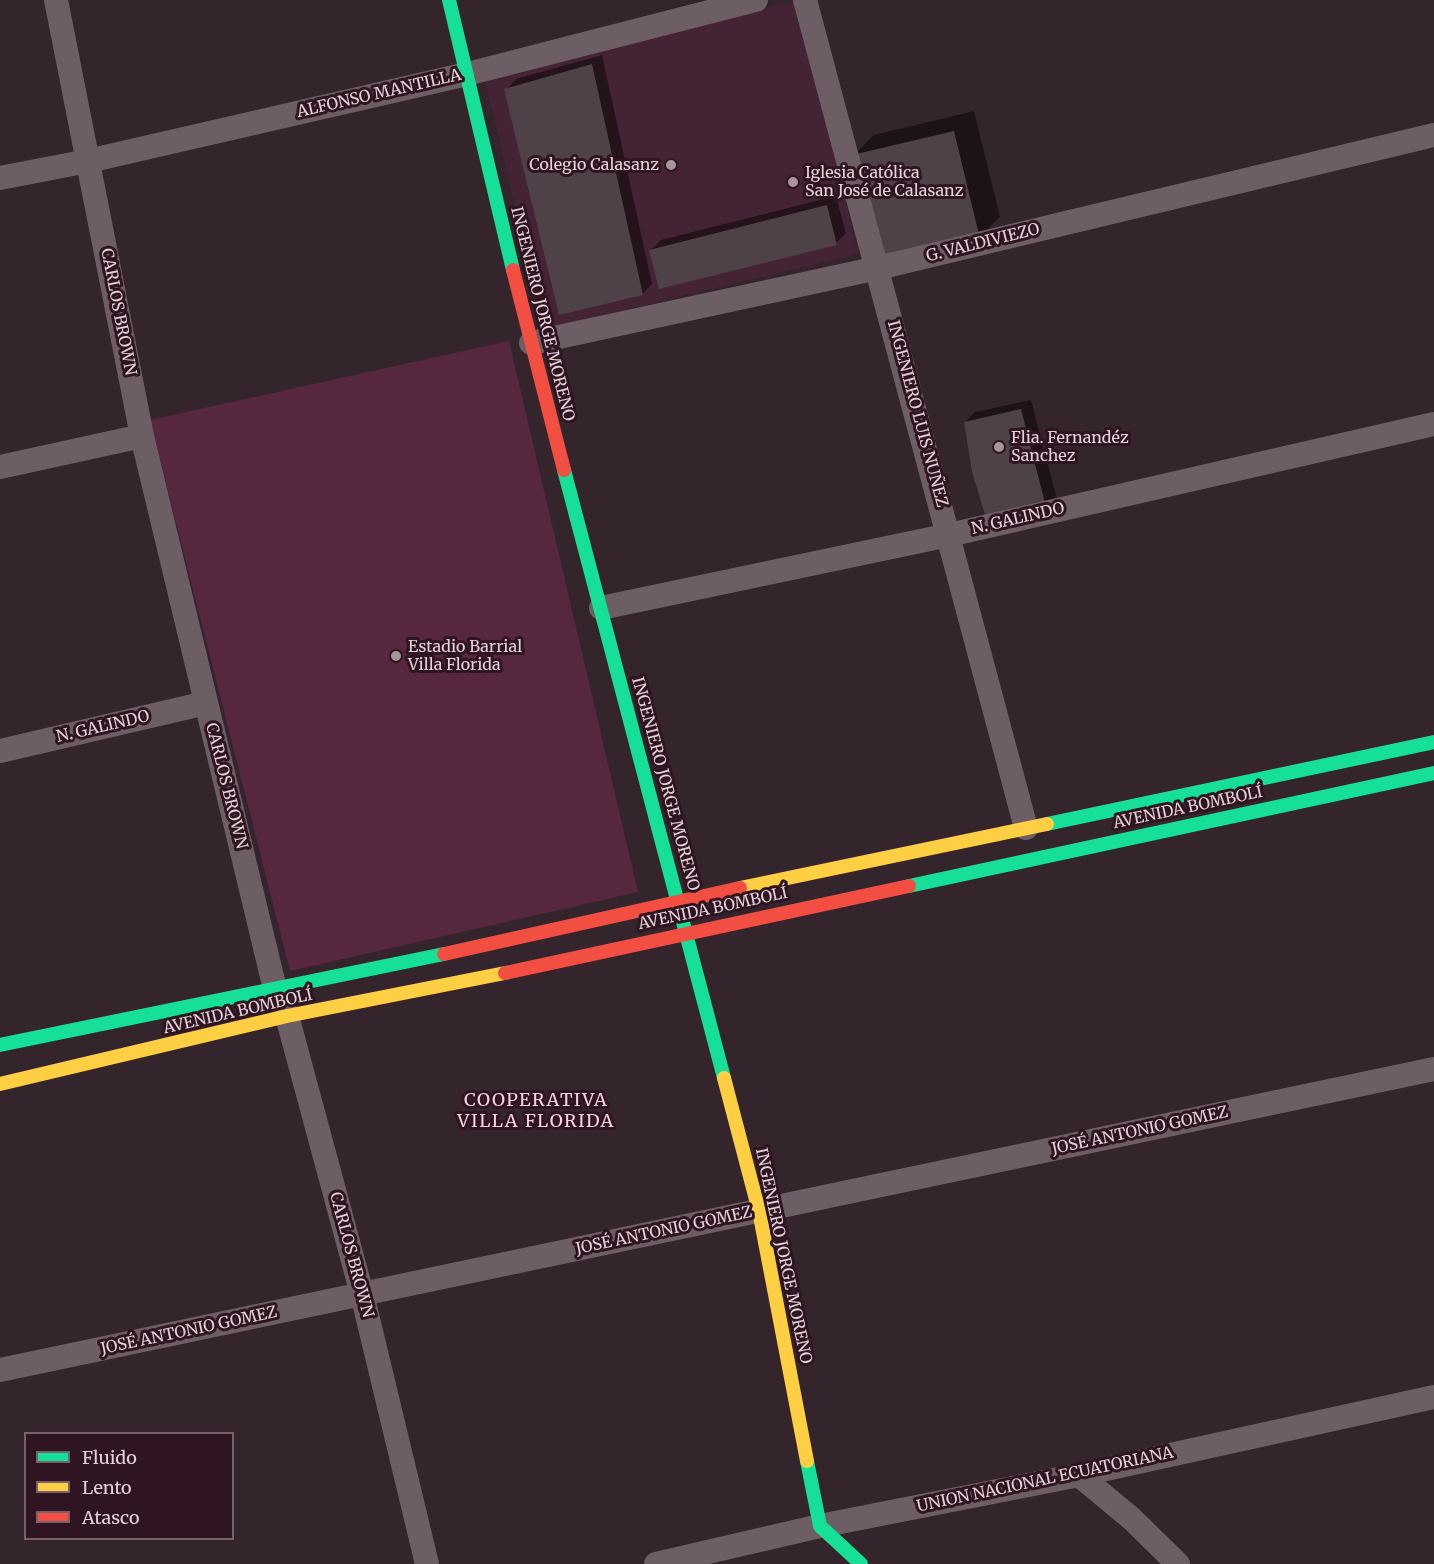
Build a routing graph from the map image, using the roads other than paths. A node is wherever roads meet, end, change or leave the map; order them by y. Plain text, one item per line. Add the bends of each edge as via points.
1 (57, 0) edge
2 (449, 0) edge
3 (756, 0) edge
4 (805, 0) edge
5 (467, 74) junction
6 (1434, 135) edge
7 (88, 161) junction
8 (0, 178) edge
9 (878, 268) junction
10 (531, 343) junction
11 (1434, 424) edge
12 (142, 436) junction
13 (0, 467) edge
14 (949, 535) junction
15 (601, 608) junction
16 (206, 703) junction
17 (1434, 742) edge
18 (0, 751) edge
19 (1434, 773) edge
20 (1026, 828) junction
21 (680, 901) junction
22 (688, 931) junction
23 (275, 989) junction
24 (288, 1016) junction
25 (0, 1045) edge
26 (1434, 1069) edge
27 (0, 1084) edge
28 (759, 1211) junction
29 (362, 1294) junction
30 (0, 1370) edge
31 (1434, 1397) edge
32 (1079, 1475) junction
33 (820, 1526) junction
34 (428, 1564) edge
35 (656, 1564) edge
36 (861, 1564) edge
37 (1178, 1564) edge

1 - 7 street, CARLOS BROWN
2 - 5 street, INGENIERO JORGE MORENO
3 - 5 street, ALFONSO MANTILLA
4 - 9 street, INGENIERO LUIS NUÑEZ
5 - 7 street, ALFONSO MANTILLA
5 - 10 street, INGENIERO JORGE MORENO
6 - 9 street, G. VALDIVIEZO
7 - 8 street, ALFONSO MANTILLA
7 - 12 street, CARLOS BROWN
9 - 10 street, G. VALDIVIEZO
9 - 14 street, INGENIERO LUIS NUÑEZ
10 - 15 street, INGENIERO JORGE MORENO
11 - 14 street, N. GALINDO
12 - 13 street
12 - 16 street, CARLOS BROWN
14 - 15 street, N. GALINDO
14 - 20 street, INGENIERO LUIS NUÑEZ
15 - 21 street, INGENIERO JORGE MORENO
16 - 18 street, N. GALINDO
16 - 23 street, CARLOS BROWN
17 - 20 street, AVENIDA BOMBOLÍ
19 - 22 street, AVENIDA BOMBOLÍ
20 - 21 street, AVENIDA BOMBOLÍ
21 - 22 street, INGENIERO JORGE MORENO
21 - 23 street, AVENIDA BOMBOLÍ
22 - 24 street, AVENIDA BOMBOLÍ via 411,993
22 - 28 street, INGENIERO JORGE MORENO
23 - 24 street, CARLOS BROWN
23 - 25 street, AVENIDA BOMBOLÍ
24 - 27 street, AVENIDA BOMBOLÍ
24 - 29 street, CARLOS BROWN
26 - 28 street, JOSÉ ANTONIO GOMEZ
28 - 29 street, JOSÉ ANTONIO GOMEZ
28 - 33 street, INGENIERO JORGE MORENO
29 - 30 street, JOSÉ ANTONIO GOMEZ
29 - 34 street, CARLOS BROWN
31 - 32 street, UNION NACIONAL ECUATORIANA
32 - 33 street, UNION NACIONAL ECUATORIANA
32 - 37 street
33 - 35 street, UNION NACIONAL ECUATORIANA
33 - 36 street

